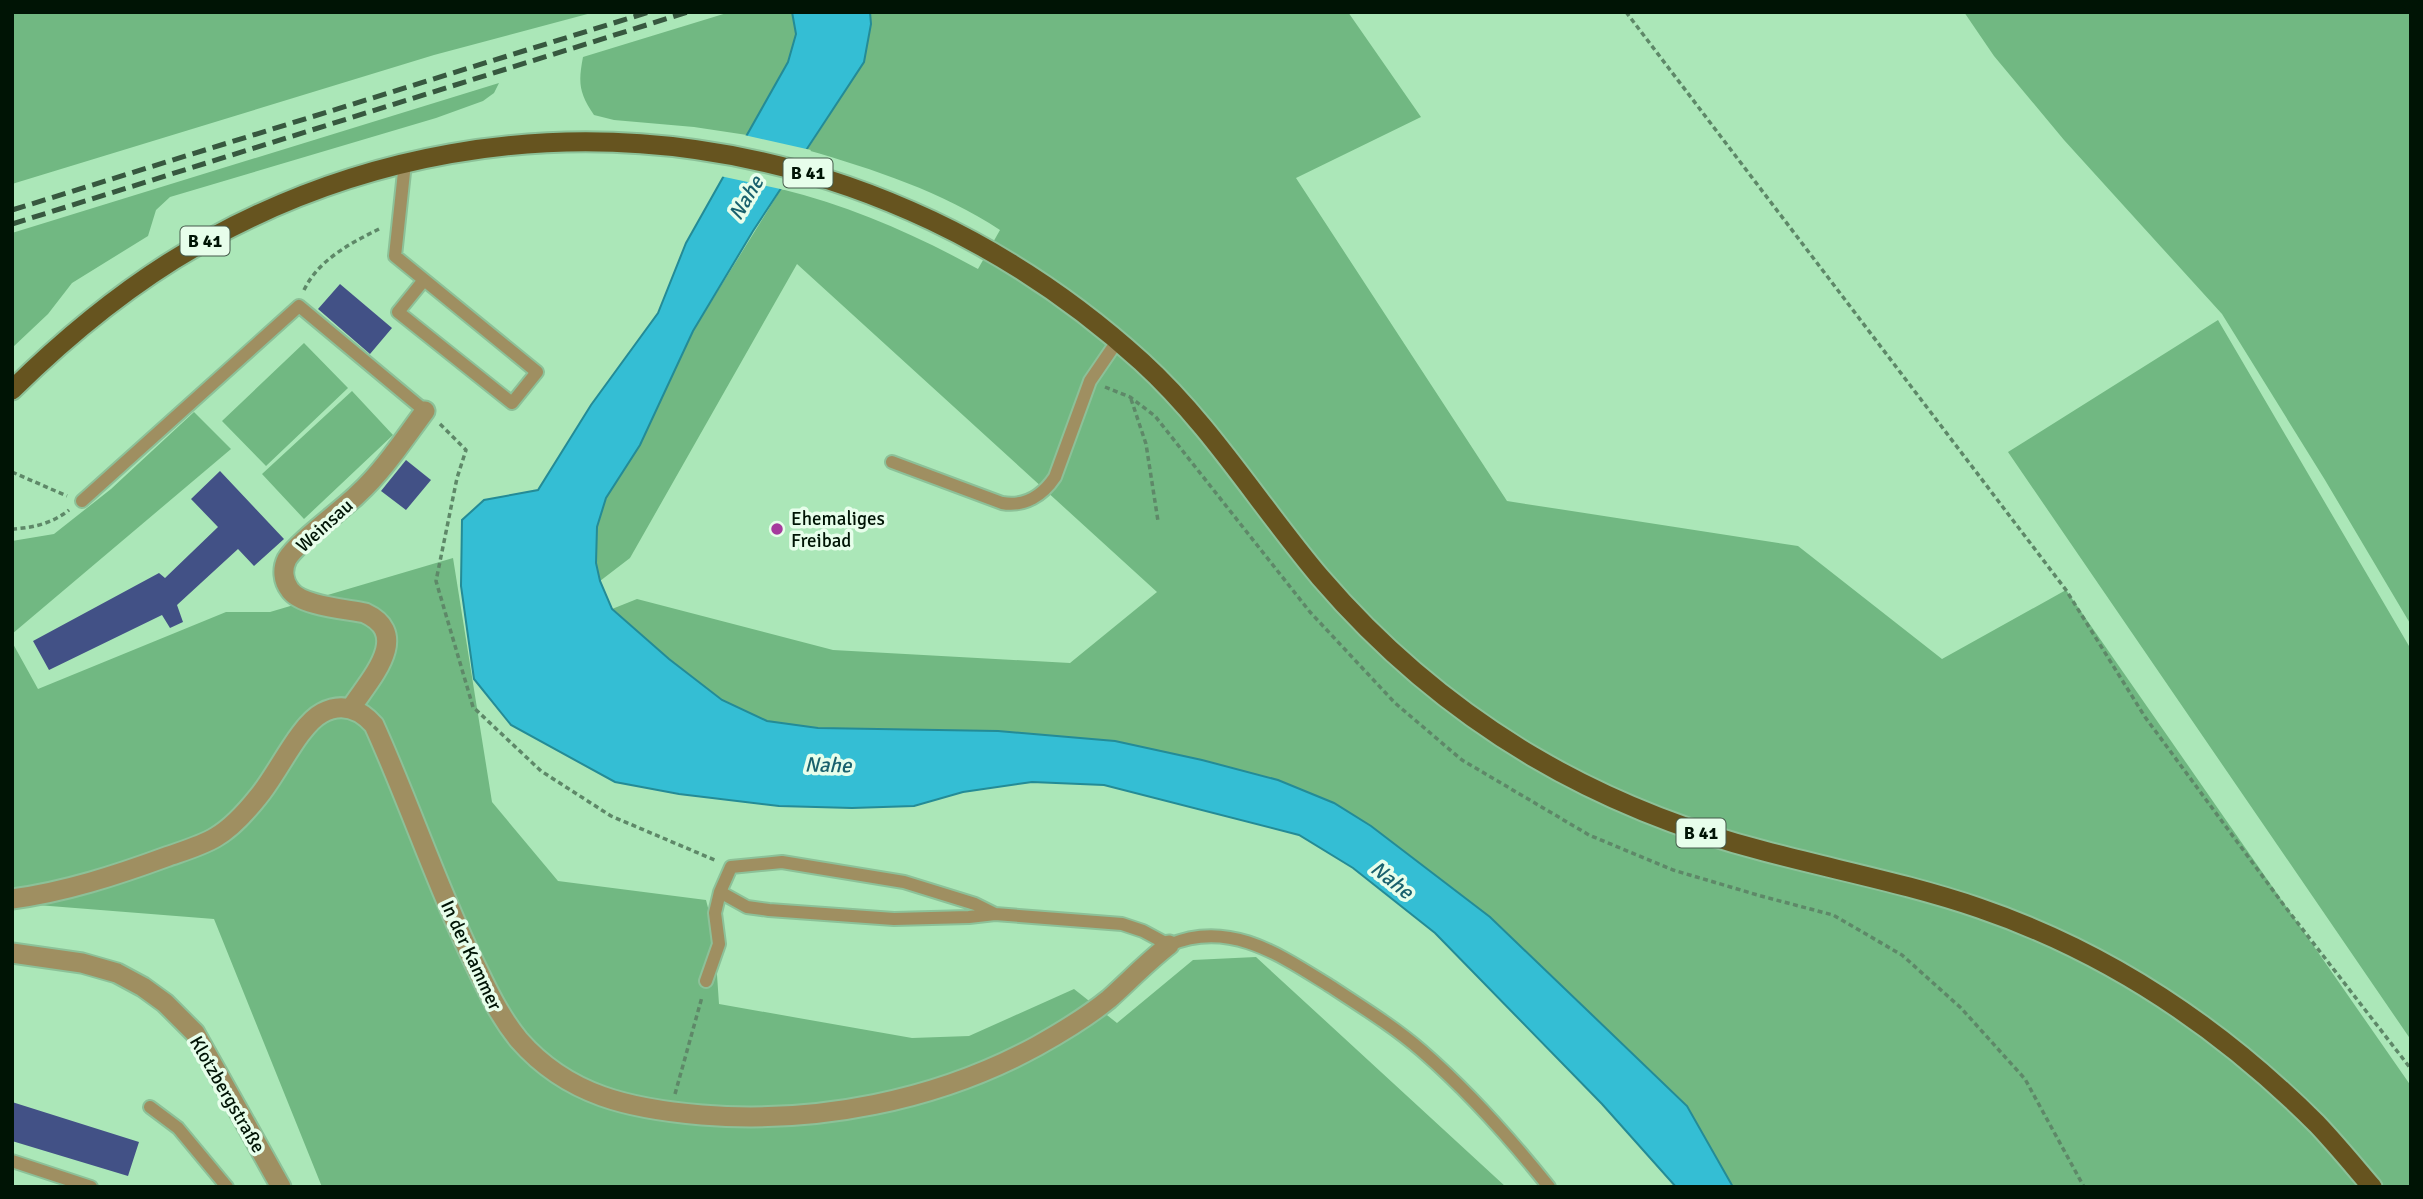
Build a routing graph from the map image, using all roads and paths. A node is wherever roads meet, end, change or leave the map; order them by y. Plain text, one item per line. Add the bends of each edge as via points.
1 (1626, 12) edge
2 (405, 163) junction
3 (399, 220) junction
4 (424, 280) junction
5 (299, 306) junction
6 (1118, 340) junction
7 (12, 390) edge
8 (1130, 397) dead end
9 (425, 411) junction
10 (892, 462) dead end
11 (12, 472) edge
12 (76, 499) junction
13 (1158, 521) dead end
14 (12, 529) edge
15 (351, 708) junction
16 (731, 867) junction
17 (720, 892) junction
18 (12, 899) edge
19 (995, 914) junction
20 (1168, 945) junction
21 (12, 953) edge
22 (706, 981) joint
23 (2411, 1069) edge
24 (150, 1107) dead end
25 (670, 1112) junction
26 (12, 1161) edge
27 (91, 1187) edge
28 (227, 1187) edge
29 (281, 1187) edge
30 (1549, 1187) edge
31 (2372, 1187) edge

1 - 23 path via 2066,590 2146,717
2 - 3 lane
2 - 6 main road, B 41 via 484,149 569,142 707,151 800,171 931,219 1034,276
2 - 7 main road, B 41 via 299,197 203,242 91,318
3 - 4 lane via 395,256
3 - 5 path via 346,245 305,287
4 - 4 lane via 537,372 512,403 398,312
5 - 9 lane
5 - 12 lane
6 - 10 lane via 1092,377 1055,477 1038,496 1014,505 1002,503
6 - 31 main road, B 41 via 1186,408 1348,607 1415,671 1489,728 1568,776 1661,819 1758,850 1976,907 2103,962 2179,1008 2245,1059 2318,1125
8 - 13 path via 1146,444
9 - 15 street, Weinsau via 378,474 285,564 285,581 299,598 365,613 383,628 387,652
9 - 16 path via 466,450 436,581 473,707 541,771 611,816
11 - 12 path
12 - 14 path via 51,522
15 - 18 street via 328,710 309,722 261,794 216,837 133,869
15 - 25 street, In der Kammer via 374,725 455,923 507,1024 538,1059 577,1086 622,1104
16 - 17 lane
16 - 19 lane via 782,862 904,882
17 - 19 lane via 747,906 769,910 894,919
17 - 22 lane via 715,912 719,944
19 - 20 lane via 1122,924
20 - 25 street, In der Kammer via 1073,1025 1036,1047 957,1081 832,1111 751,1117
20 - 30 lane via 1198,936 1230,937 1267,948 1298,966 1421,1050 1474,1100
21 - 29 street, Klotzbergstraße via 82,963 117,974 165,1003 201,1042
22 - 25 path
24 - 28 lane via 178,1128
26 - 27 lane

